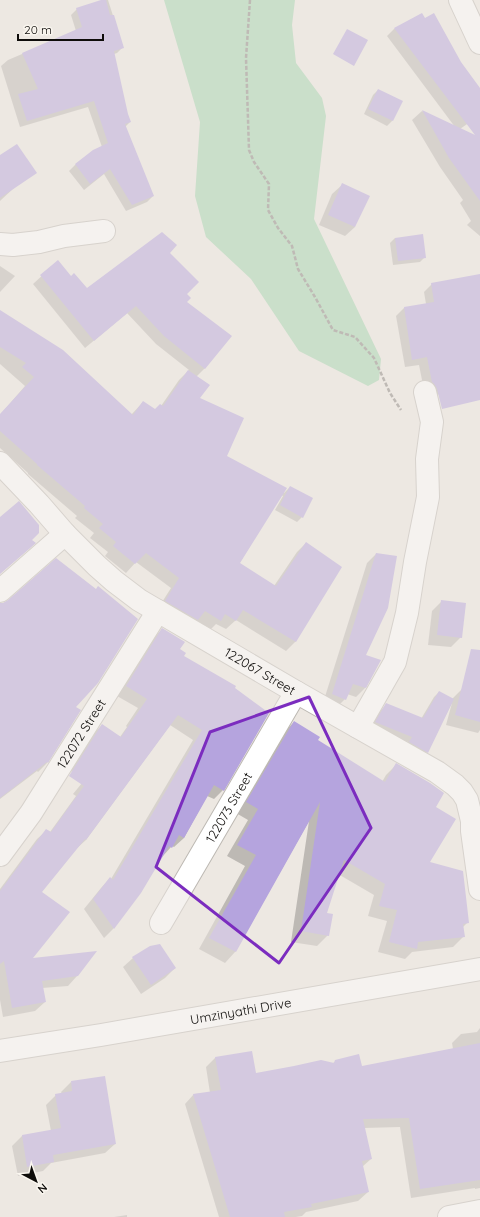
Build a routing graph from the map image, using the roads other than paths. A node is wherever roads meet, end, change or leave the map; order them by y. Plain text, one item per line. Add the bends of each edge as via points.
1 (460, 0) edge
2 (480, 43) edge
3 (104, 231) dead end
4 (0, 244) edge
5 (425, 392) dead end
6 (0, 463) edge
7 (65, 534) junction
8 (0, 591) edge
9 (158, 611) junction
10 (296, 692) junction
11 (358, 727) junction
12 (476, 820) edge
13 (0, 855) edge
14 (480, 889) edge
15 (161, 923) dead end
16 (480, 969) edge
17 (0, 1051) edge
18 (480, 1212) edge
19 (449, 1217) edge

1 - 2 street
3 - 4 street via 39,242
5 - 11 street via 432,422 427,459 428,497 407,613 395,662
6 - 7 street, 122067 Street
7 - 8 street
7 - 9 street, 122067 Street via 114,581 138,600
9 - 10 street, 122067 Street
9 - 13 street, 122072 Street via 31,813
10 - 11 street, 122067 Street
10 - 15 street, 122073 Street
11 - 12 street, 122067 Street via 455,785 467,800
12 - 14 street, 122067 Street via 472,831
16 - 17 street, Umzinyathi Drive
18 - 19 street

